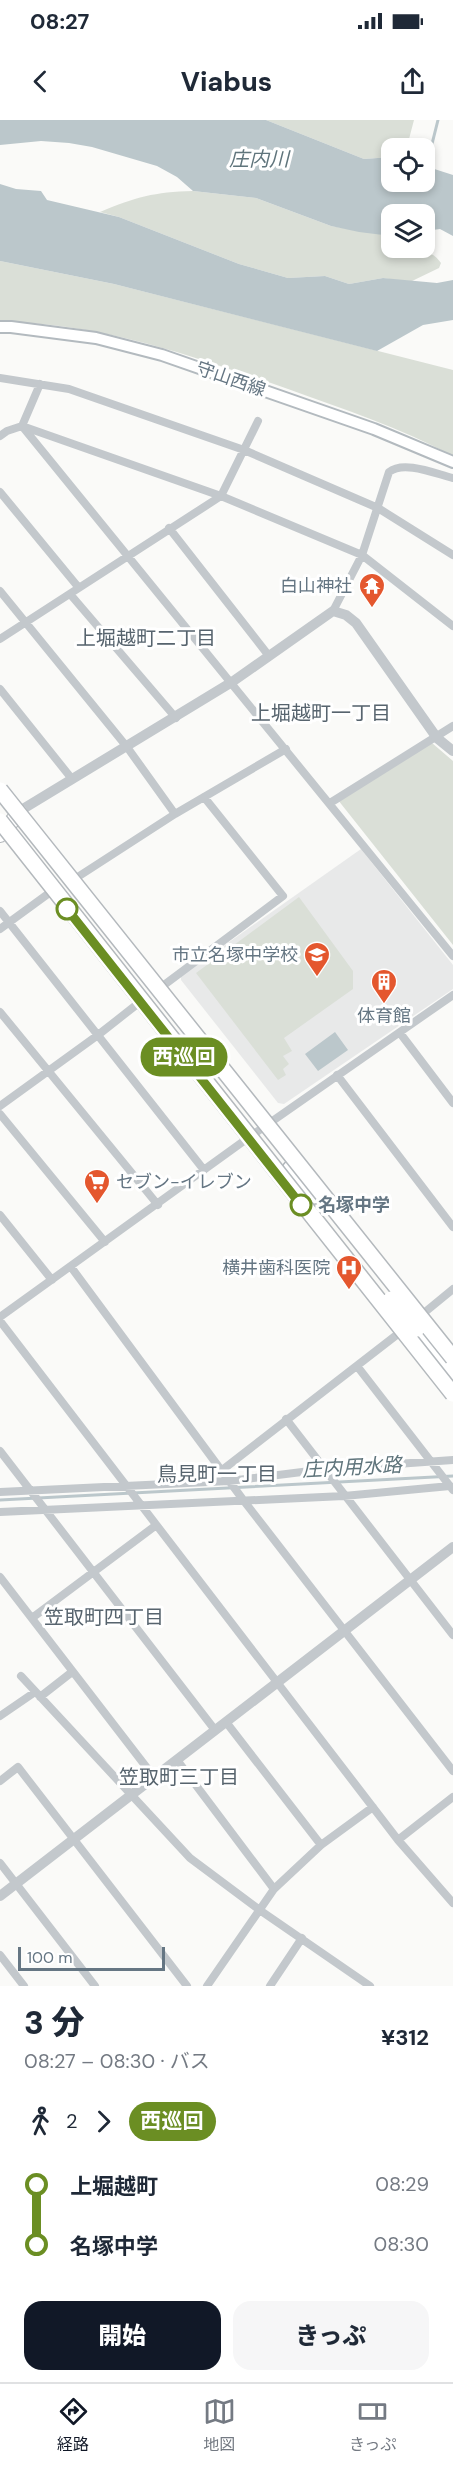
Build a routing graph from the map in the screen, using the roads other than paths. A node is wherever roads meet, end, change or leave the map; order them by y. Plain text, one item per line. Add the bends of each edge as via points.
1 (0, 327) edge
2 (0, 378) edge
3 (40, 384) junction
4 (258, 421) dead end
5 (22, 426) junction
6 (0, 436) edge
7 (244, 450) junction
8 (453, 462) edge
9 (453, 478) edge
10 (0, 492) edge
11 (221, 496) junction
12 (378, 508) junction
13 (169, 528) junction
14 (127, 555) junction
15 (362, 555) junction
16 (453, 555) edge
17 (79, 588) junction
18 (0, 591) edge
19 (70, 594) junction
20 (333, 611) junction
21 (25, 623) junction
22 (453, 626) edge
23 (0, 639) edge
24 (269, 656) junction
25 (232, 682) junction
26 (0, 689) edge
27 (176, 718) junction
28 (453, 726) edge
29 (438, 738) junction
30 (127, 747) junction
31 (286, 749) junction
32 (453, 751) edge
33 (72, 779) junction
34 (0, 784) edge
35 (0, 790) edge
36 (204, 797) junction
37 (0, 801) edge
38 (330, 803) junction
39 (175, 814) junction
40 (5, 823) edge
41 (17, 847) joint
42 (73, 880) junction
43 (52, 891) junction
44 (0, 912) edge
45 (9, 922) junction
46 (0, 929) edge
47 (453, 956) edge
48 (160, 988) junction
49 (453, 994) edge
50 (140, 1002) junction
51 (0, 1012) edge
52 (400, 1033) junction
53 (98, 1035) junction
54 (47, 1072) junction
55 (337, 1075) junction
56 (453, 1103) edge
57 (0, 1106) edge
58 (0, 1114) edge
59 (272, 1122) junction
60 (244, 1133) junction
61 (204, 1170) junction
62 (158, 1205) junction
63 (0, 1215) edge
64 (453, 1227) edge
65 (105, 1242) junction
66 (71, 1267) junction
67 (52, 1280) junction
68 (453, 1289) edge
69 (423, 1314) junction
70 (0, 1319) edge
71 (403, 1331) junction
72 (453, 1348) edge
73 (453, 1358) edge
74 (357, 1366) junction
75 (453, 1375) edge
76 (453, 1394) edge
77 (286, 1419) junction
78 (0, 1451) edge
79 (453, 1460) edge
80 (431, 1463) junction
81 (326, 1469) junction
82 (221, 1471) junction
83 (229, 1481) junction
84 (125, 1487) junction
85 (451, 1488) edge
86 (29, 1490) junction
87 (0, 1492) edge
88 (344, 1496) junction
89 (244, 1501) junction
90 (139, 1504) junction
91 (44, 1509) junction
92 (0, 1512) edge
93 (155, 1526) junction
94 (453, 1547) edge
95 (92, 1571) junction
96 (0, 1577) edge
97 (411, 1580) junction
98 (32, 1618) junction
99 (344, 1631) junction
100 (453, 1635) edge
101 (72, 1672) junction
102 (21, 1676) dead end
103 (277, 1683) junction
104 (38, 1695) junction
105 (0, 1716) edge
106 (226, 1722) junction
107 (215, 1730) junction
108 (177, 1760) junction
109 (453, 1771) edge
110 (154, 1777) junction
111 (0, 1781) edge
112 (131, 1795) junction
113 (453, 1797) edge
114 (373, 1807) junction
115 (73, 1840) junction
116 (398, 1840) junction
117 (321, 1845) junction
118 (0, 1863) edge
119 (16, 1884) junction
120 (274, 1889) junction
121 (0, 1896) edge
122 (453, 1904) edge
123 (261, 1911) junction
124 (302, 1938) junction
125 (0, 1955) edge
126 (24, 1986) edge
127 (95, 1986) edge
128 (187, 1986) edge
129 (207, 1986) edge
130 (270, 1986) edge
131 (370, 1986) edge

1 - 8 main road, 守山西線 via 96,338 162,355 374,429
2 - 3 street
3 - 5 street
3 - 7 street via 69,389
4 - 7 street
5 - 6 street
5 - 11 street
5 - 14 street
7 - 11 street
7 - 12 street
9 - 12 street via 408,468 393,469
10 - 17 street
11 - 13 street
11 - 15 street
12 - 15 street
12 - 16 street
13 - 14 street
13 - 24 street
14 - 17 street
14 - 25 street
15 - 20 street
15 - 22 street
17 - 19 street
18 - 21 street
19 - 21 street
19 - 27 street
20 - 24 street
20 - 29 street via 356,623
21 - 23 street
21 - 30 street
24 - 25 street
25 - 27 street
25 - 31 street
26 - 33 street
27 - 30 street
28 - 29 street
29 - 32 street
29 - 38 street
30 - 33 street
30 - 39 street
31 - 36 street
31 - 38 street
33 - 40 street
34 - 40 street
35 - 73 highway, bridge
36 - 39 street
36 - 48 street via 283,896
37 - 69 highway via 110,945 291,1168
38 - 47 street
39 - 42 street
40 - 41 highway via 11,843
40 - 42 street via 36,834
40 - 60 highway, bridge
41 - 43 street
42 - 48 street
43 - 45 street
43 - 50 street
44 - 45 street
45 - 46 street
45 - 53 street
48 - 59 street
49 - 52 street
50 - 53 street
50 - 60 street
51 - 54 street
52 - 55 street
52 - 56 street
53 - 54 street
53 - 61 street
54 - 57 street
54 - 62 street
55 - 59 street
55 - 64 street
58 - 65 street
59 - 60 street
59 - 69 street
60 - 61 street
60 - 71 street
60 - 75 highway, bridge via 341,1238
60 - 76 highway, bridge
61 - 62 street
62 - 65 street
63 - 67 street
65 - 66 street
66 - 67 street
66 - 82 street
67 - 70 street
68 - 69 street
69 - 71 street
69 - 72 highway
70 - 84 street
71 - 74 street
71 - 76 street
74 - 77 street
74 - 80 street
77 - 81 street
77 - 82 street
78 - 86 street
79 - 80 street
80 - 81 street
80 - 85 street
81 - 83 street
81 - 88 street
82 - 83 street
83 - 84 street
83 - 89 street
84 - 86 street
84 - 90 street
85 - 88 street
86 - 87 street
86 - 91 street
88 - 89 street
88 - 97 street
89 - 90 street
89 - 99 street
90 - 91 street
90 - 93 street
91 - 92 street
91 - 95 street
93 - 95 street
93 - 103 street
94 - 97 street
95 - 98 street
95 - 107 street
96 - 98 street
97 - 99 street
97 - 100 street
98 - 101 street
99 - 103 street
99 - 109 street
101 - 104 street
101 - 110 street
102 - 104 street
103 - 106 street
103 - 114 street
104 - 105 street
104 - 112 street
106 - 107 street
106 - 117 street
107 - 108 street
108 - 110 street
108 - 120 street
110 - 112 street
111 - 115 street via 18,1767
112 - 115 street
112 - 123 street via 190,1858
113 - 116 street
114 - 116 street
114 - 117 street
115 - 119 street
115 - 128 street
116 - 122 street
117 - 120 street
118 - 119 street
119 - 121 street
119 - 127 street
120 - 123 street
123 - 124 street
123 - 129 street
124 - 130 street
124 - 131 street
125 - 126 street

